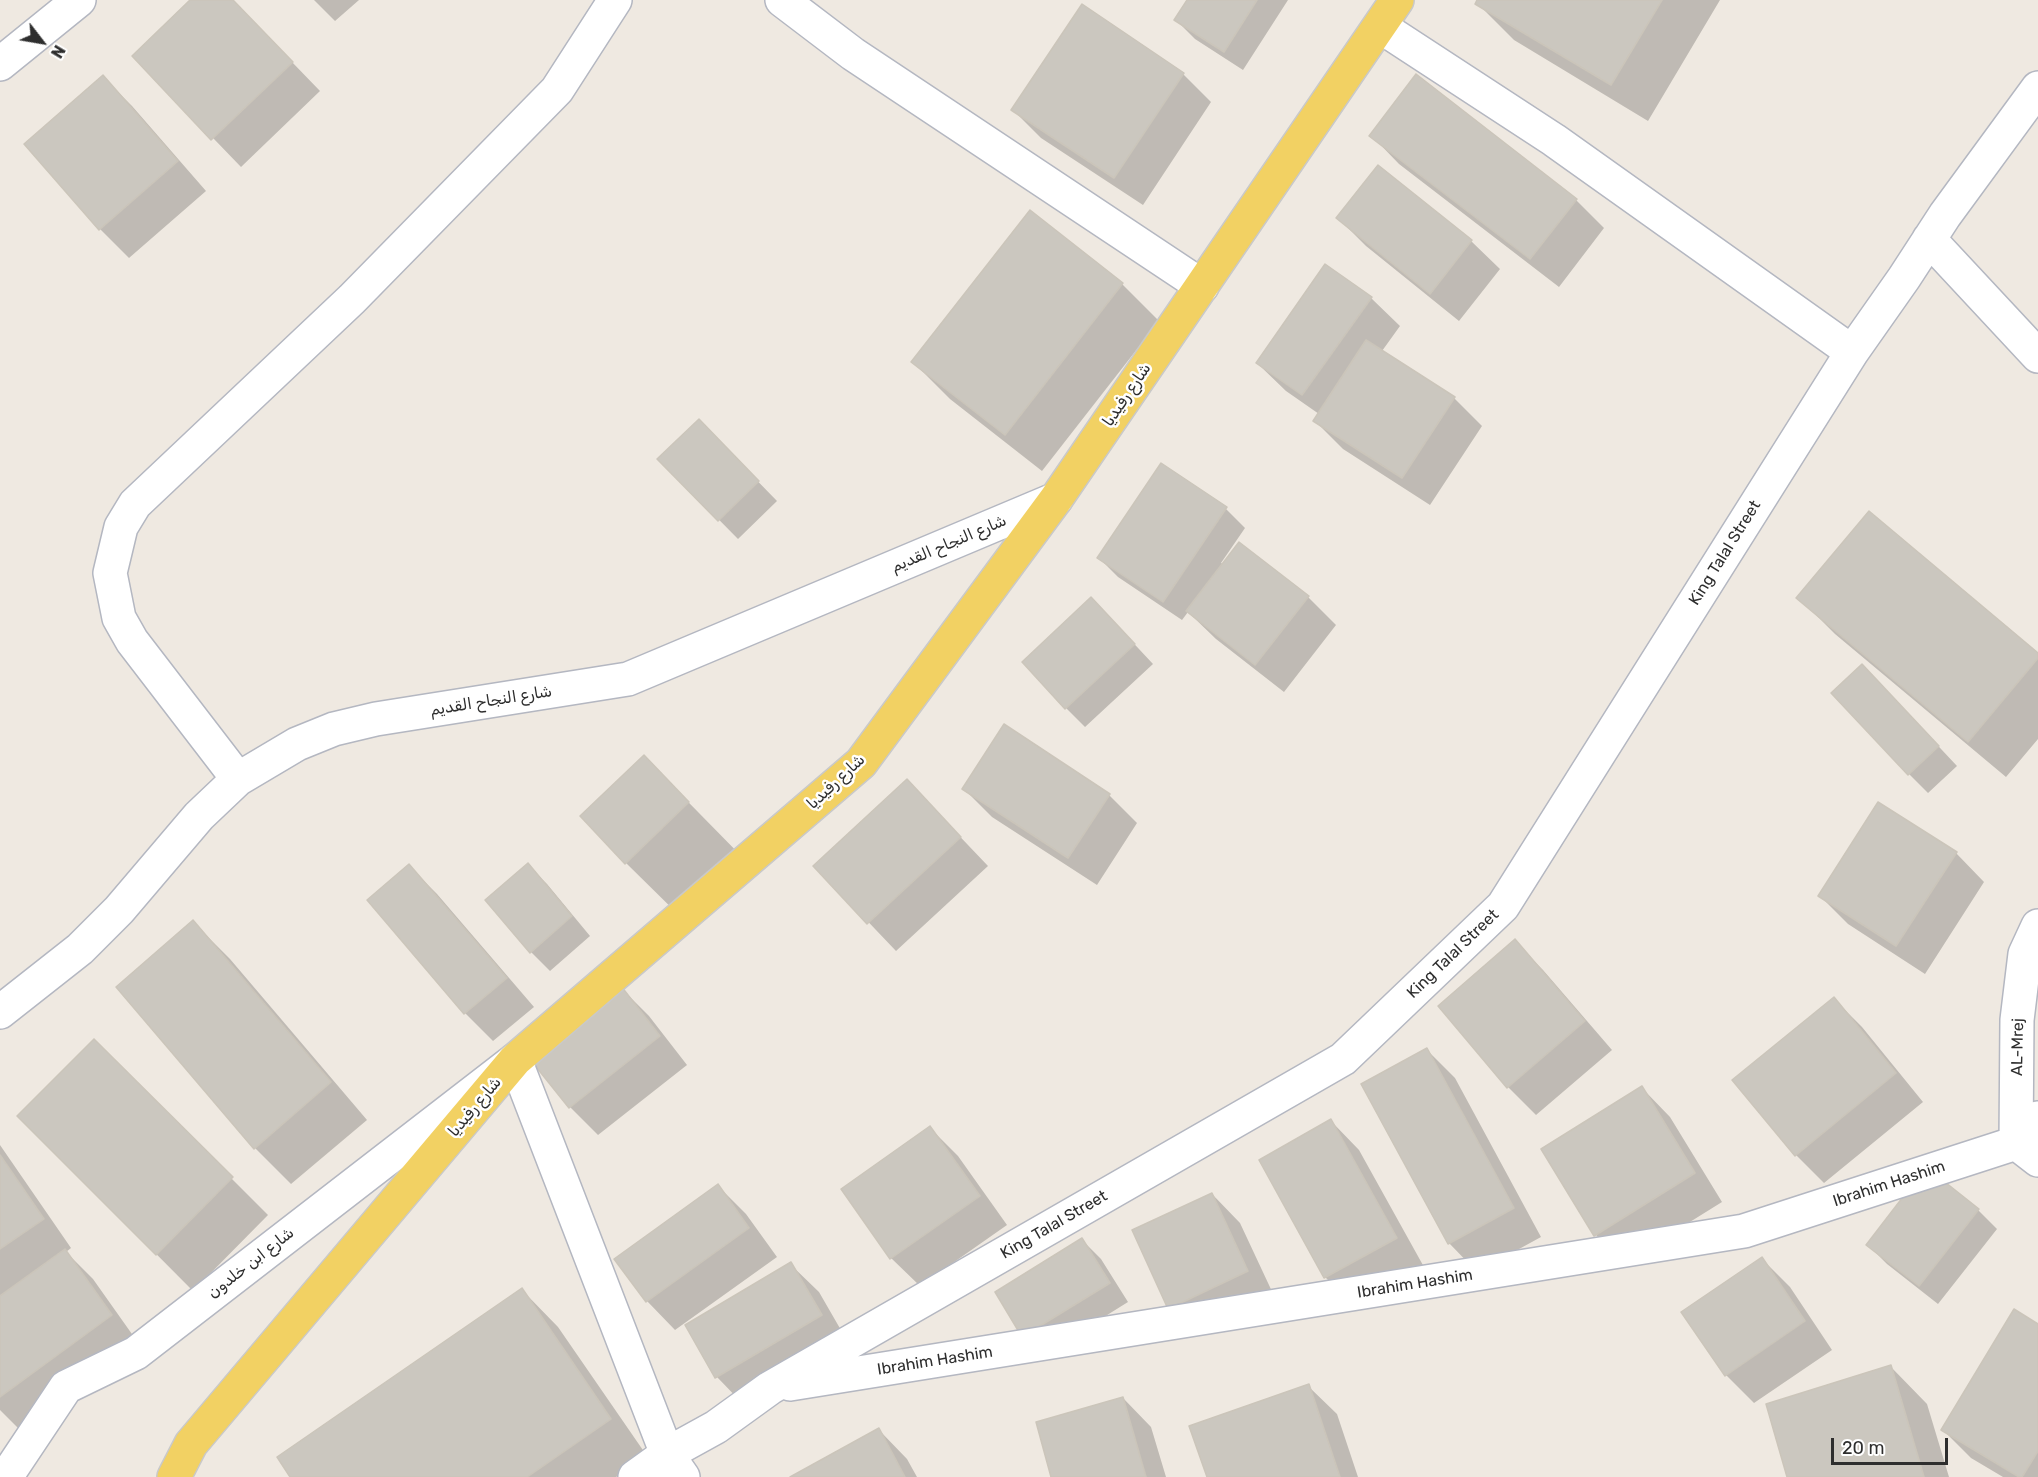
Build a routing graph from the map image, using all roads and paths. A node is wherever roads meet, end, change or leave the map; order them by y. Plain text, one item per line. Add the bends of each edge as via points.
1 (79, 0) edge
2 (615, 0) edge
3 (782, 0) edge
4 (1389, 13) edge
5 (0, 64) edge
6 (2038, 88) edge
7 (1929, 240) junction
8 (1202, 286) junction
9 (1852, 352) junction
10 (2038, 356) edge
11 (1056, 499) junction
12 (238, 779) junction
13 (2038, 926) edge
14 (0, 1012) edge
15 (515, 1060) junction
16 (2038, 1118) edge
17 (2027, 1152) edge
18 (770, 1388) junction
19 (675, 1465) edge
20 (6, 1477) edge
21 (174, 1477) edge
22 (635, 1477) edge

1 - 5 street
2 - 12 street via 557,90 352,299 135,504 121,527 110,573 119,618 132,641
3 - 8 street via 853,54
4 - 8 main road, شارع رفيديا
4 - 9 street via 1554,140
6 - 7 street, King Talal Street
7 - 9 street, King Talal Street
7 - 10 street
8 - 11 main road, شارع رفيديا
9 - 18 street, King Talal Street via 1510,896 1495,914 1342,1059
11 - 12 street, شارع النجاح القديم via 628,679 334,729 297,744
11 - 15 main road, شارع رفيديا via 861,763
12 - 14 street, شارع النجاح القديم via 199,816 119,910 80,949
13 - 17 street, AL-Mrej via 2025,954 2017,1020
15 - 19 street
15 - 20 street, شارع ابن خلدون via 136,1353 66,1387
15 - 21 main road, شارع رفيديا via 191,1444
16 - 17 street
17 - 18 street, Ibrahim Hashim via 1744,1231
18 - 19 street, King Talal Street via 716,1427
19 - 22 street, King Talal Street

